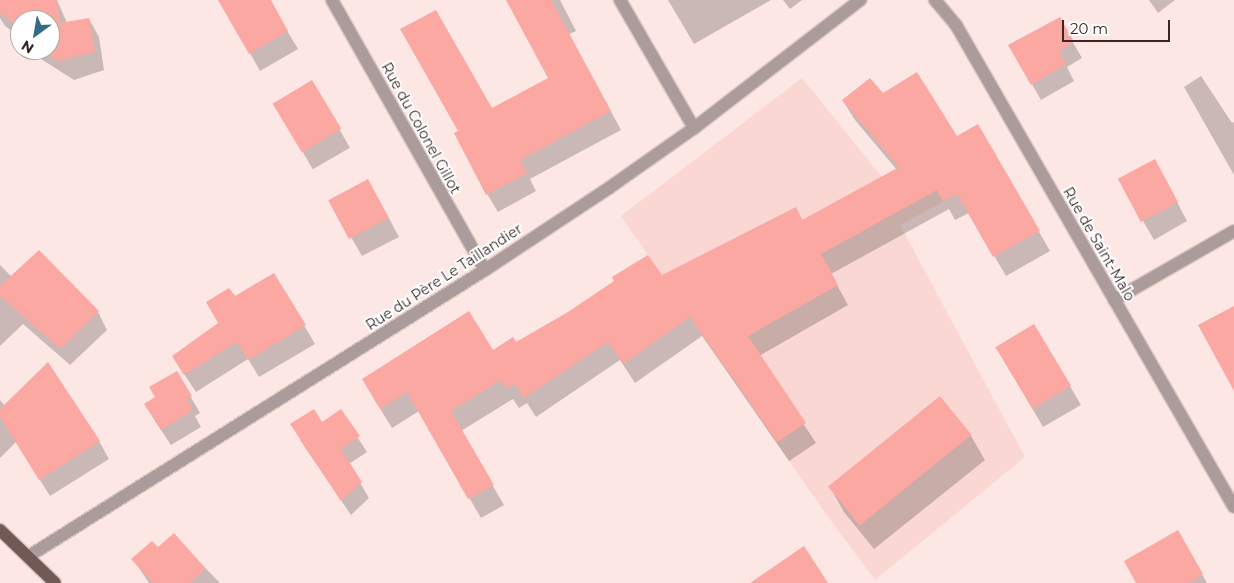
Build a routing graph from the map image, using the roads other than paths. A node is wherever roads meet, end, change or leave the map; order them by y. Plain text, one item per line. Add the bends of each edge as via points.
1 (332, 0) edge
2 (620, 0) edge
3 (860, 0) edge
4 (935, 0) edge
5 (694, 128) junction
6 (1234, 232) edge
7 (485, 270) junction
8 (1114, 300) junction
9 (1234, 507) edge
10 (0, 530) edge
11 (6, 537) edge
12 (28, 556) junction
13 (55, 583) edge

1 - 7 street, Rue du Colonel Gillot
2 - 5 street
3 - 5 street, Rue du Père Le Taillandier
4 - 8 street, Rue de Saint-Malo via 956,25
5 - 7 street, Rue du Père Le Taillandier
6 - 8 street
7 - 12 street, Rue du Père Le Taillandier
8 - 9 street, Rue de Saint-Malo
10 - 11 main road
11 - 12 main road
12 - 13 main road

